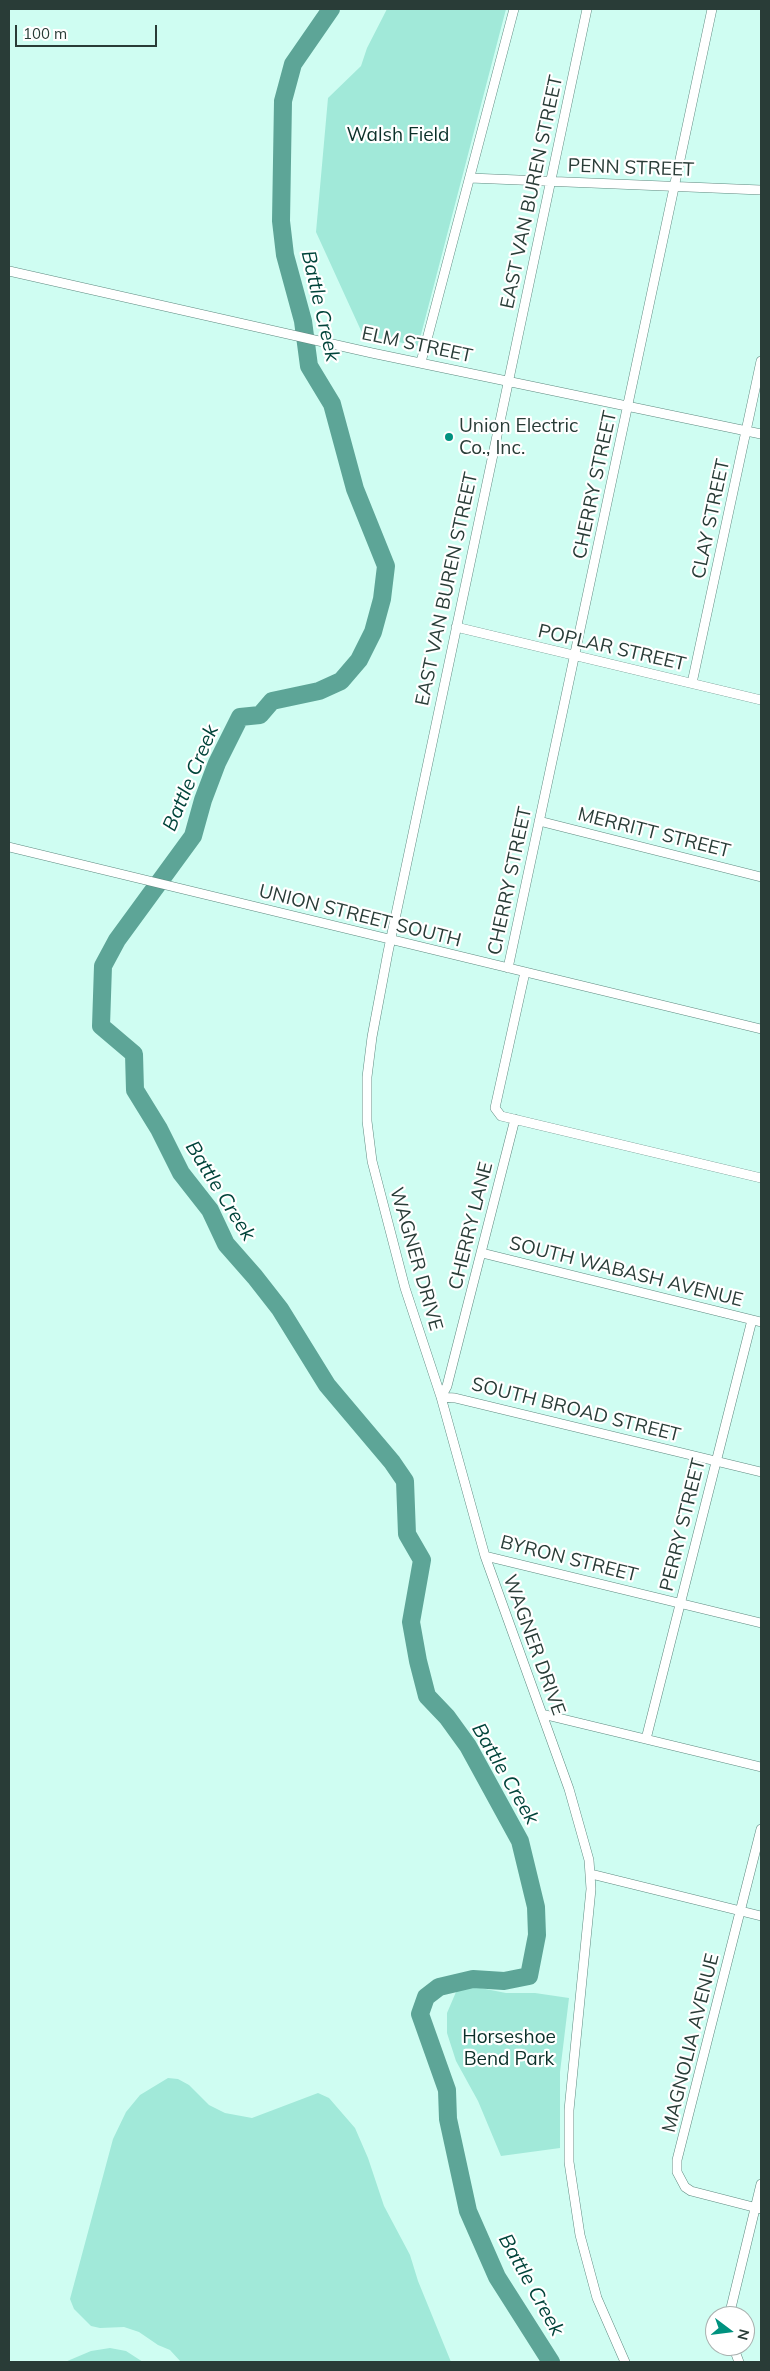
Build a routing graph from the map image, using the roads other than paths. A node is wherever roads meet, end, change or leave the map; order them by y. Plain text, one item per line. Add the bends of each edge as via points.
1 (514, 9) edge
2 (587, 9) edge
3 (712, 9) edge
4 (470, 178) junction
5 (551, 181) junction
6 (674, 186) junction
7 (761, 190) edge
8 (9, 271) edge
9 (761, 361) edge
10 (421, 362) junction
11 (508, 381) junction
12 (628, 406) junction
13 (746, 431) junction
14 (761, 434) edge
15 (456, 627) junction
16 (575, 655) junction
17 (692, 683) junction
18 (761, 700) edge
19 (539, 821) junction
20 (9, 847) edge
21 (761, 877) edge
22 (391, 941) junction
23 (508, 968) junction
24 (525, 972) junction
25 (761, 1029) edge
26 (515, 1119) junction
27 (761, 1178) edge
28 (482, 1253) junction
29 (757, 1321) edge
30 (441, 1397) junction
31 (716, 1460) junction
32 (761, 1472) edge
33 (485, 1556) junction
34 (681, 1603) junction
35 (761, 1623) edge
36 (542, 1714) junction
37 (646, 1739) junction
38 (761, 1767) edge
39 (761, 1829) edge
40 (591, 1874) junction
41 (742, 1910) junction
42 (761, 1916) edge
43 (761, 2184) edge
44 (758, 2208) edge
45 (732, 2306) edge
46 (625, 2362) edge

1 - 4 street
2 - 5 street, EAST VAN BUREN STREET
3 - 6 street, CHERRY STREET
4 - 5 street, PENN STREET
4 - 10 street
5 - 6 street, PENN STREET
5 - 11 street, EAST VAN BUREN STREET
6 - 7 street, PENN STREET
6 - 12 street, CHERRY STREET
8 - 10 street, ELM STREET
9 - 13 street, CLAY STREET
10 - 11 street, ELM STREET
11 - 12 street, ELM STREET
11 - 15 street, EAST VAN BUREN STREET
12 - 13 street, ELM STREET
12 - 16 street, CHERRY STREET
13 - 14 street, ELM STREET
13 - 17 street, CLAY STREET
15 - 16 street, POPLAR STREET
15 - 22 street, EAST VAN BUREN STREET
16 - 17 street, POPLAR STREET
16 - 19 street, CHERRY STREET
17 - 18 street, POPLAR STREET
19 - 21 street, MERRITT STREET
19 - 23 street, CHERRY STREET
20 - 22 street, UNION STREET SOUTH
22 - 23 street, UNION STREET SOUTH
22 - 30 street, WAGNER DRIVE via 372,1038 367,1076 367,1121 372,1161 405,1288
23 - 24 street, UNION STREET SOUTH
24 - 25 street, UNION STREET SOUTH
24 - 26 street, CHERRY STREET via 495,1108 501,1116
26 - 27 street
26 - 28 street, CHERRY LANE
28 - 29 street, SOUTH WABASH AVENUE
28 - 30 street, CHERRY LANE via 448,1386
29 - 31 street, PERRY STREET
30 - 31 street, SOUTH BROAD STREET
30 - 33 street, WAGNER DRIVE
31 - 32 street, SOUTH BROAD STREET
31 - 34 street, PERRY STREET
33 - 34 street, BYRON STREET
33 - 36 street, WAGNER DRIVE
34 - 35 street, BYRON STREET
34 - 37 street, PERRY STREET
36 - 37 street
36 - 40 street, WAGNER DRIVE via 569,1789
37 - 38 street
39 - 41 street, MAGNOLIA AVENUE
40 - 41 street
40 - 46 street, WAGNER DRIVE via 569,2101 569,2162 580,2235 597,2298
41 - 42 street
41 - 44 street, MAGNOLIA AVENUE via 676,2172 691,2191
43 - 44 street
44 - 45 street

